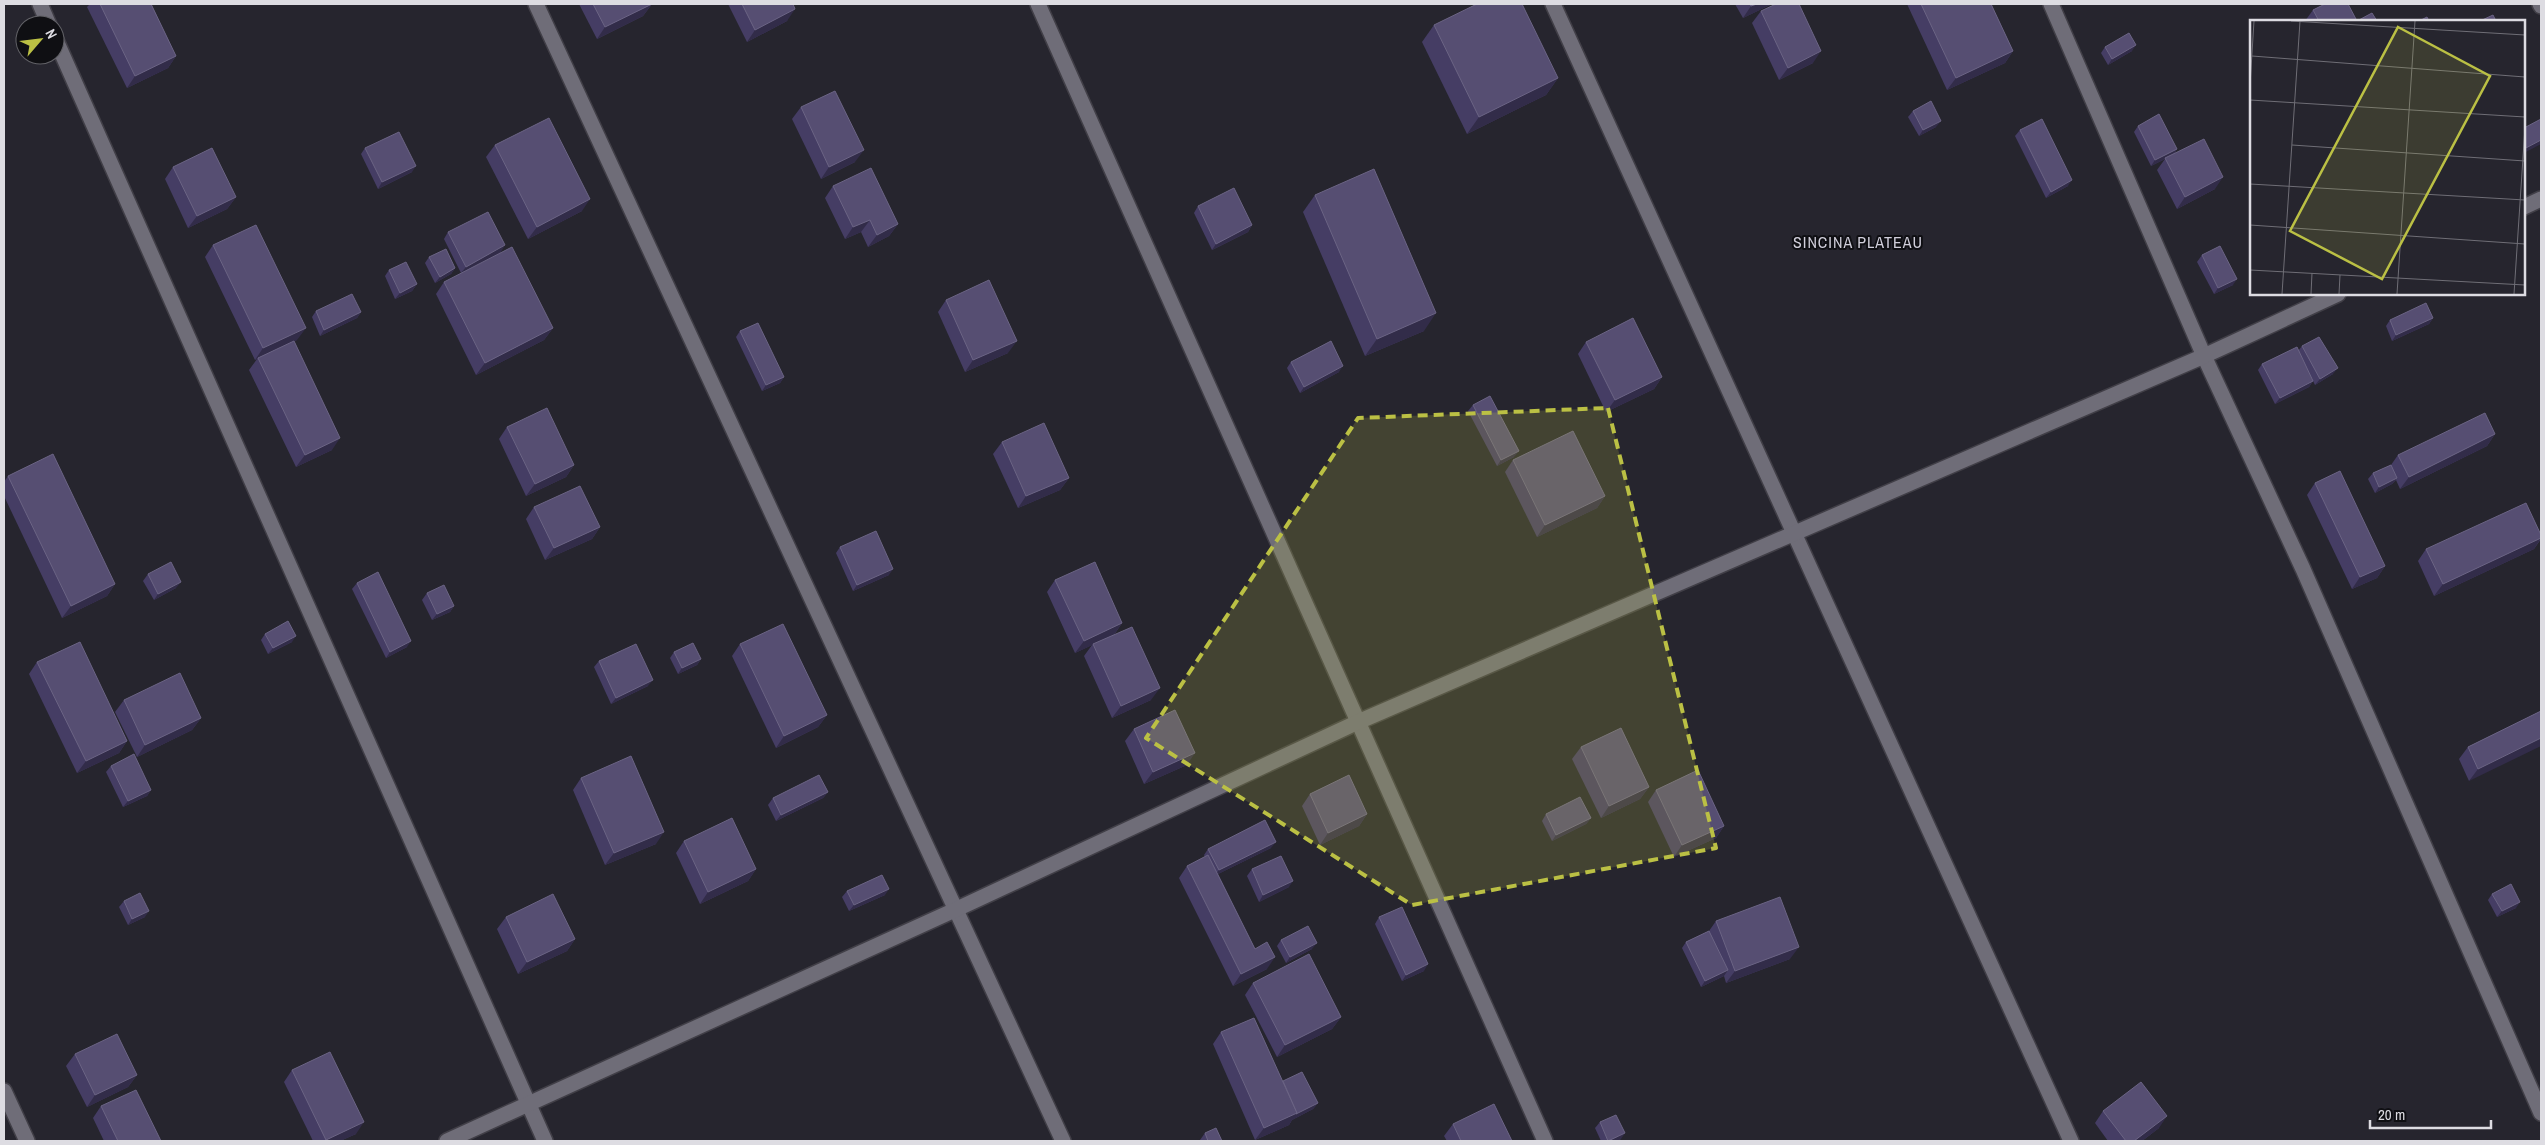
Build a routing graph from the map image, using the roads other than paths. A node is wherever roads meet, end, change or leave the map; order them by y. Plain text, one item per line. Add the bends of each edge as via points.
1 (536, 4) edge
2 (1038, 4) edge
3 (1553, 4) edge
4 (2052, 4) edge
5 (65, 61) edge
6 (2541, 199) edge
7 (2525, 207) edge
8 (2336, 295) edge
9 (2204, 356) junction
10 (1794, 532) junction
11 (1358, 722) junction
12 (957, 909) junction
13 (4, 1091) edge
14 (528, 1105) junction
15 (2541, 1113) edge
16 (27, 1141) edge
17 (447, 1141) edge
18 (545, 1141) edge
19 (1063, 1141) edge
20 (1545, 1141) edge
21 (2071, 1141) edge

1 - 12 street
2 - 11 street
3 - 10 street
4 - 9 street
5 - 14 street
6 - 7 street
8 - 9 street
9 - 10 street
9 - 15 street via 2303,569
10 - 11 street
10 - 21 street
11 - 12 street
11 - 20 street
12 - 14 street
12 - 19 street
13 - 16 street
14 - 17 street
14 - 18 street

